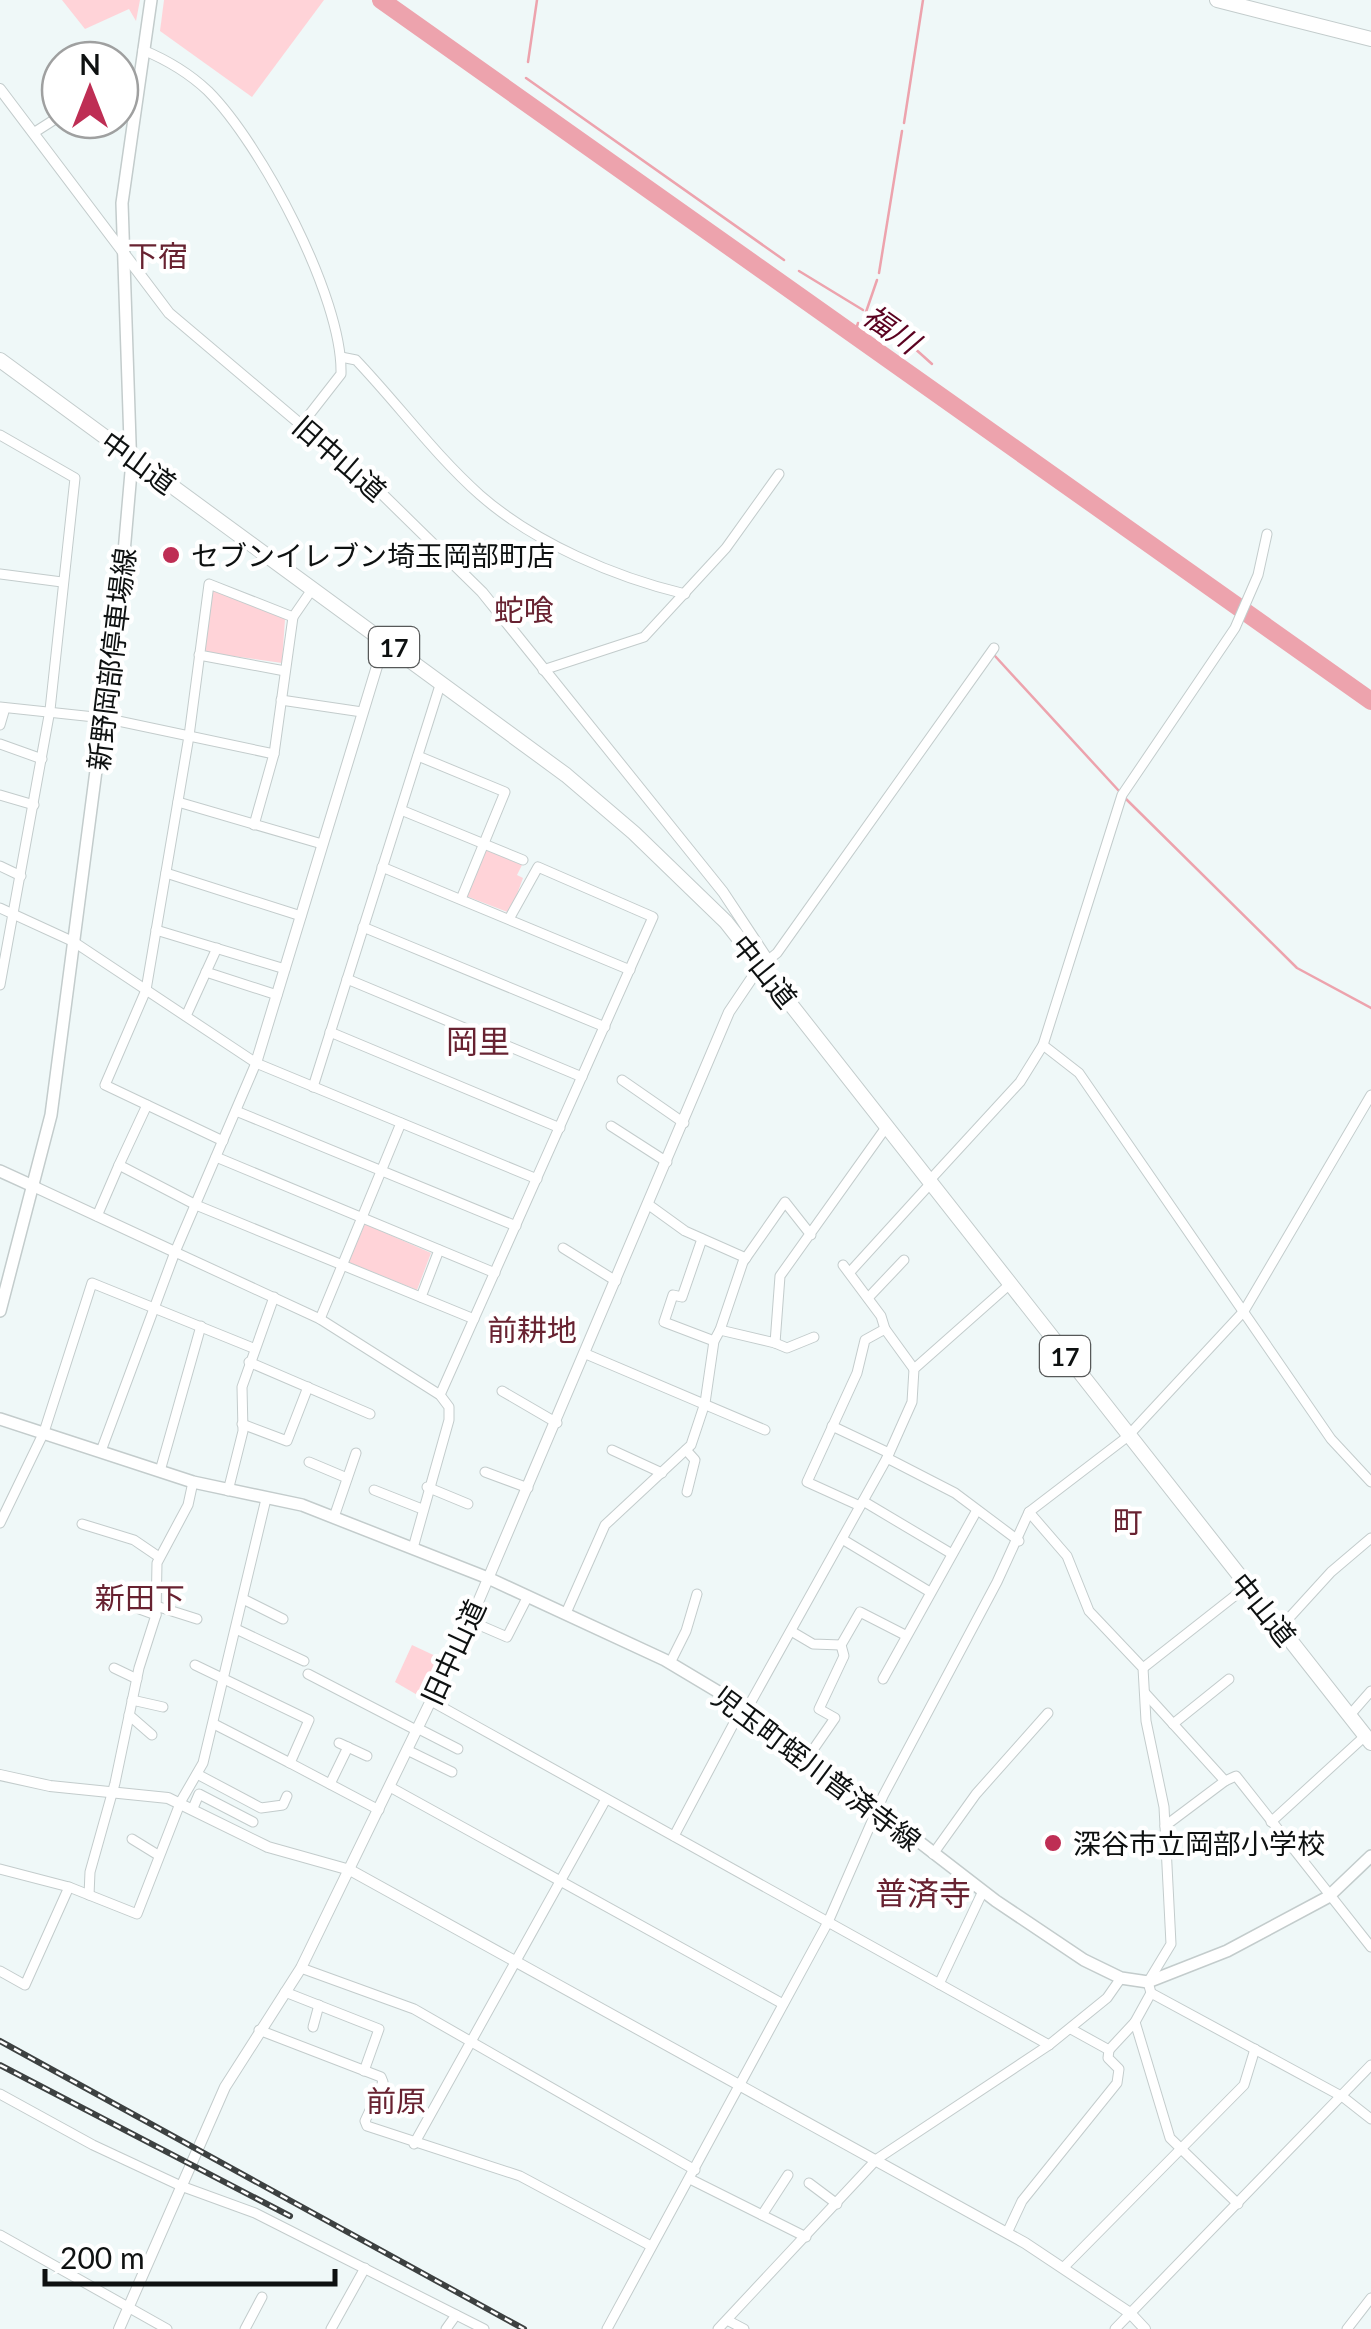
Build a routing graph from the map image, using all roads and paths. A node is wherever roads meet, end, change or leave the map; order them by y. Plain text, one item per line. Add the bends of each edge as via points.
1 (151, 0) edge
2 (1218, 0) edge
3 (1371, 39) edge
4 (143, 50) junction
5 (140, 67) edge
6 (0, 89) edge
7 (40, 129) edge
8 (35, 132) junction
9 (128, 140) edge
10 (123, 254) junction
11 (341, 358) junction
12 (0, 360) edge
13 (302, 424) junction
14 (0, 436) edge
15 (131, 454) junction
16 (779, 474) dead end
17 (1267, 534) dead end
18 (0, 574) edge
19 (62, 582) junction
20 (314, 588) junction
21 (685, 594) junction
22 (293, 617) junction
23 (384, 640) junction
24 (994, 648) dead end
25 (199, 656) junction
26 (543, 670) junction
27 (285, 672) junction
28 (441, 682) junction
29 (281, 700) junction
30 (2, 707) edge
31 (50, 710) junction
32 (362, 712) junction
33 (104, 718) junction
34 (0, 725) edge
35 (189, 736) junction
36 (0, 744) edge
37 (274, 754) junction
38 (418, 756) junction
39 (42, 759) junction
40 (0, 795) edge
41 (178, 802) junction
42 (34, 805) junction
43 (400, 810) junction
44 (254, 824) junction
45 (484, 843) junction
46 (322, 844) junction
47 (524, 860) dead end
48 (0, 866) edge
49 (382, 867) junction
50 (166, 872) junction
51 (21, 876) junction
52 (712, 880) junction
53 (700, 897) junction
54 (461, 899) junction
55 (0, 908) edge
56 (712, 909) junction
57 (14, 914) junction
58 (301, 916) junction
59 (509, 920) junction
60 (363, 927) junction
61 (156, 930) junction
62 (74, 942) junction
63 (216, 948) junction
64 (762, 964) junction
65 (285, 969) junction
66 (630, 970) junction
67 (206, 972) junction
68 (347, 979) junction
69 (0, 985) edge
70 (146, 990) junction
71 (276, 996) junction
72 (186, 1016) junction
73 (605, 1027) junction
74 (330, 1032) junction
75 (1044, 1045) junction
76 (256, 1063) junction
77 (582, 1077) junction
78 (622, 1080) dead end
79 (313, 1087) junction
80 (1371, 1095) edge
81 (148, 1105) junction
82 (236, 1112) junction
83 (401, 1123) junction
84 (684, 1123) junction
85 (611, 1126) dead end
86 (887, 1126) junction
87 (560, 1128) junction
88 (223, 1141) junction
89 (216, 1158) junction
90 (667, 1162) junction
91 (119, 1166) junction
92 (0, 1171) edge
93 (382, 1171) junction
94 (537, 1179) junction
95 (931, 1182) junction
96 (35, 1187) junction
97 (196, 1205) junction
98 (649, 1205) junction
99 (98, 1216) junction
100 (362, 1218) junction
101 (516, 1226) junction
102 (811, 1235) junction
103 (702, 1239) junction
104 (563, 1248) dead end
105 (440, 1250) junction
106 (175, 1252) junction
107 (746, 1258) junction
108 (904, 1260) dead end
109 (342, 1265) junction
110 (495, 1272) junction
111 (616, 1281) junction
112 (1010, 1284) junction
113 (274, 1297) junction
114 (421, 1297) junction
115 (868, 1298) junction
116 (154, 1306) junction
117 (0, 1311) edge
118 (1244, 1311) junction
119 (320, 1319) junction
120 (474, 1319) junction
121 (201, 1326) junction
122 (885, 1329) junction
123 (720, 1330) junction
124 (814, 1338) dead end
125 (714, 1341) junction
126 (776, 1343) junction
127 (253, 1348) junction
128 (586, 1354) junction
129 (249, 1362) junction
130 (914, 1369) junction
131 (308, 1387) junction
132 (502, 1391) dead end
133 (440, 1395) junction
134 (705, 1404) junction
135 (370, 1414) dead end
136 (0, 1419) edge
137 (557, 1423) junction
138 (242, 1424) junction
139 (832, 1426) junction
140 (765, 1430) dead end
141 (44, 1432) junction
142 (1127, 1437) junction
143 (612, 1450) dead end
144 (686, 1450) junction
145 (101, 1451) junction
146 (356, 1453) dead end
147 (888, 1455) junction
148 (310, 1462) dead end
149 (160, 1472) junction
150 (485, 1472) dead end
151 (662, 1472) junction
152 (347, 1478) junction
153 (193, 1482) junction
154 (1371, 1482) edge
155 (427, 1488) junction
156 (528, 1488) junction
157 (374, 1490) dead end
158 (228, 1491) junction
159 (686, 1492) dead end
160 (266, 1500) junction
161 (468, 1504) dead end
162 (862, 1504) junction
163 (422, 1509) junction
164 (977, 1510) junction
165 (1029, 1512) junction
166 (334, 1517) junction
167 (0, 1523) edge
168 (82, 1524) dead end
169 (1371, 1538) edge
170 (842, 1539) junction
171 (1019, 1540) junction
172 (413, 1548) junction
173 (952, 1554) junction
174 (159, 1557) junction
175 (488, 1578) junction
176 (1246, 1588) junction
177 (930, 1592) junction
178 (697, 1594) dead end
179 (528, 1596) junction
180 (112, 1599) dead end
181 (243, 1599) junction
182 (156, 1611) junction
183 (566, 1613) junction
184 (196, 1619) dead end
185 (283, 1619) dead end
186 (470, 1621) junction
187 (236, 1629) junction
188 (1279, 1629) junction
189 (791, 1631) junction
190 (905, 1635) junction
191 (841, 1645) junction
192 (304, 1660) dead end
193 (670, 1663) junction
194 (195, 1664) dead end
195 (114, 1668) dead end
196 (1142, 1668) junction
197 (308, 1674) dead end
198 (226, 1676) junction
199 (136, 1678) junction
200 (1229, 1678) dead end
201 (883, 1679) dead end
202 (1371, 1692) edge
203 (1145, 1693) junction
204 (132, 1700) junction
205 (431, 1701) junction
206 (162, 1707) dead end
207 (745, 1708) junction
208 (1048, 1713) dead end
209 (129, 1715) junction
210 (1349, 1716) junction
211 (214, 1724) junction
212 (1173, 1724) junction
213 (417, 1729) junction
214 (152, 1735) dead end
215 (1368, 1739) edge
216 (458, 1749) dead end
217 (407, 1750) junction
218 (367, 1756) dead end
219 (808, 1757) junction
220 (290, 1763) junction
221 (452, 1772) dead end
222 (197, 1774) junction
223 (0, 1775) edge
224 (1225, 1781) junction
225 (330, 1784) junction
226 (390, 1787) junction
227 (112, 1794) junction
228 (287, 1796) dead end
229 (606, 1799) junction
230 (181, 1801) junction
231 (193, 1808) junction
232 (379, 1810) junction
233 (878, 1813) junction
234 (254, 1822) dead end
235 (1272, 1822) junction
236 (1165, 1826) junction
237 (674, 1836) junction
238 (132, 1840) dead end
239 (933, 1854) junction
240 (158, 1855) junction
241 (1371, 1856) edge
242 (0, 1869) edge
243 (350, 1870) junction
244 (560, 1881) junction
245 (69, 1887) junction
246 (983, 1891) junction
247 (88, 1896) junction
248 (1328, 1897) junction
249 (828, 1922) junction
250 (1371, 1947) edge
251 (516, 1960) junction
252 (301, 1968) junction
253 (0, 1971) edge
254 (1121, 1978) junction
255 (939, 1984) junction
256 (1150, 1988) junction
257 (285, 1992) junction
258 (783, 2004) junction
259 (319, 2005) junction
260 (1134, 2022) junction
261 (313, 2027) dead end
262 (1071, 2029) junction
263 (259, 2030) junction
264 (470, 2042) junction
265 (1050, 2046) junction
266 (1255, 2049) junction
267 (1109, 2050) junction
268 (1371, 2065) edge
269 (364, 2071) junction
270 (743, 2086) junction
271 (0, 2094) edge
272 (1343, 2097) junction
273 (1371, 2120) edge
274 (414, 2144) junction
275 (1182, 2148) junction
276 (877, 2159) junction
277 (692, 2174) junction
278 (788, 2175) dead end
279 (808, 2184) dead end
280 (182, 2186) junction
281 (836, 2204) junction
282 (1238, 2204) junction
283 (762, 2215) junction
284 (1007, 2233) junction
285 (0, 2235) edge
286 (806, 2237) junction
287 (652, 2246) junction
288 (1064, 2266) junction
289 (365, 2268) junction
290 (262, 2297) dead end
291 (1371, 2298) edge
292 (128, 2308) junction
293 (1130, 2313) junction
294 (456, 2315) junction
295 (727, 2320) junction
296 (119, 2329) edge
297 (167, 2329) edge
298 (245, 2329) edge
299 (331, 2329) edge
300 (446, 2329) edge
301 (484, 2329) edge
302 (607, 2329) edge
303 (718, 2329) edge
304 (744, 2329) edge
305 (1115, 2329) edge
306 (1145, 2329) edge
307 (1347, 2329) edge

1 - 4 main road, 新野岡部停車場線
2 - 3 highway
4 - 5 main road, 新野岡部停車場線
4 - 11 street via 208,92 256,158 318,276
6 - 8 street, 旧中山道
7 - 8 street
8 - 10 street, 旧中山道
9 - 10 main road, 新野岡部停車場線
10 - 13 street, 旧中山道 via 169,313
10 - 15 main road, 新野岡部停車場線
11 - 13 street via 341,374
11 - 21 street via 356,360 483,498 598,565
12 - 15 highway, 中山道 / 17
13 - 26 street, 旧中山道 via 482,592
14 - 19 street via 74,478
15 - 20 highway, 中山道 / 17
15 - 33 main road, 新野岡部停車場線
16 - 21 street
17 - 75 street via 1236,628 1122,795
18 - 19 street
19 - 31 street
20 - 22 street
20 - 23 highway, 中山道 / 17
21 - 26 street via 636,642
22 - 25 street via 209,584
22 - 27 street
23 - 28 highway, 中山道 / 17
23 - 32 street
24 - 64 street via 777,953
25 - 27 street
25 - 35 street
26 - 52 street, 旧中山道
27 - 29 street
28 - 38 street
28 - 53 highway, 中山道 / 17 via 566,775
29 - 32 street
29 - 37 street
30 - 31 street
30 - 34 street
31 - 33 street
31 - 39 street
32 - 46 street
33 - 35 street
33 - 62 main road, 新野岡部停車場線
35 - 37 street
35 - 41 street
36 - 39 street
37 - 44 street
38 - 43 street
38 - 45 street via 505,792
39 - 42 street
40 - 42 street
41 - 44 street
41 - 50 street
42 - 51 street
43 - 45 street
43 - 49 street
44 - 46 street
45 - 47 street
45 - 54 street
46 - 58 street
48 - 51 street
49 - 54 street
49 - 60 street
50 - 58 street
50 - 61 street
51 - 57 street
52 - 53 street
52 - 56 street via 718,896
52 - 64 street, 旧中山道 via 765,952
53 - 56 highway, 中山道 / 17
54 - 59 street
55 - 57 street
56 - 64 highway, 中山道 / 17
57 - 62 street
57 - 69 street
58 - 65 street
59 - 66 street
59 - 66 street via 538,867 654,917
60 - 68 street
60 - 73 street
61 - 63 street
61 - 70 street
62 - 70 street
62 - 96 main road, 新野岡部停車場線 via 52,1114
63 - 65 street
63 - 67 street
64 - 84 street, 旧中山道 via 730,1012
64 - 86 highway, 中山道 / 17
65 - 71 street
66 - 73 street
67 - 71 street
67 - 72 street
68 - 74 street
68 - 77 street
70 - 72 street
70 - 81 street via 105,1085
71 - 76 street
72 - 76 street
73 - 77 street
74 - 79 street
74 - 87 street
75 - 95 street via 1020,1082
75 - 118 street via 1080,1073
76 - 79 street
76 - 82 street
77 - 87 street
78 - 84 street
79 - 83 street
80 - 118 street
81 - 88 street
81 - 91 street
82 - 88 street
82 - 93 street
83 - 93 street
83 - 94 street
84 - 90 street, 旧中山道
85 - 90 street
86 - 95 highway, 中山道 / 17
86 - 102 street
87 - 94 street
88 - 89 street
89 - 97 street
89 - 100 street
90 - 98 street, 旧中山道
91 - 97 street
91 - 99 street
92 - 96 main road
93 - 100 street
93 - 101 street
94 - 101 street
95 - 112 highway, 中山道 / 17
95 - 115 street via 846,1269
96 - 99 street
96 - 117 main road, 新野岡部停車場線
97 - 106 street
97 - 109 street
98 - 103 street
98 - 111 street, 旧中山道
99 - 106 street
100 - 105 street
100 - 109 street
101 - 110 street
102 - 107 street via 785,1202
102 - 126 street via 780,1276
103 - 107 street
103 - 125 street via 682,1297 673,1295 664,1322
104 - 111 street
105 - 110 street
105 - 114 street
106 - 113 street
106 - 116 street
107 - 123 street
108 - 115 street
109 - 114 street
109 - 119 street
110 - 120 street
111 - 128 street, 旧中山道
112 - 130 street
112 - 142 highway, 中山道 / 17
113 - 119 street
113 - 127 street
114 - 120 street
115 - 122 street
116 - 121 street
116 - 141 street via 92,1282
116 - 145 street
118 - 142 street
118 - 154 street via 1332,1440
119 - 133 street
120 - 133 street
121 - 127 street
121 - 149 street
122 - 130 street
122 - 139 street via 865,1340
123 - 125 street
123 - 126 street
124 - 126 street via 787,1348
125 - 134 street
127 - 129 street
128 - 134 street
128 - 137 street, 旧中山道
129 - 131 street
129 - 138 street
130 - 147 street via 912,1402
131 - 135 street
131 - 138 street via 287,1441
132 - 137 street
133 - 155 street via 448,1420
134 - 140 street
134 - 144 street
136 - 141 main road, 児玉町蛭川普済寺線
137 - 156 street, 旧中山道
138 - 158 street
139 - 147 street
139 - 162 street via 807,1482
141 - 145 main road, 児玉町蛭川普済寺線
141 - 167 street
142 - 165 street
142 - 176 highway, 中山道 / 17
143 - 151 street
144 - 151 street
144 - 159 street via 694,1460
145 - 149 main road, 児玉町蛭川普済寺線
146 - 152 street
147 - 162 street
147 - 164 street
148 - 152 street
149 - 153 main road, 児玉町蛭川普済寺線
150 - 156 street
151 - 183 street via 605,1525
152 - 166 street
153 - 158 main road, 児玉町蛭川普済寺線
153 - 174 street
155 - 161 street
155 - 163 street
156 - 175 street, 旧中山道
157 - 163 street
158 - 160 main road, 児玉町蛭川普済寺線
160 - 166 main road, 児玉町蛭川普済寺線
160 - 181 street
162 - 170 street
162 - 173 street
163 - 172 street
164 - 171 street
164 - 173 street
165 - 171 street
165 - 196 street via 1067,1556 1089,1611
166 - 172 main road, 児玉町蛭川普済寺線
168 - 174 street via 134,1540
169 - 188 street
170 - 177 street
170 - 189 street
171 - 233 street
172 - 175 main road, 児玉町蛭川普済寺線
173 - 177 street
174 - 182 street
175 - 179 main road, 児玉町蛭川普済寺線
175 - 186 street, 旧中山道
176 - 188 highway, 中山道 / 17
176 - 196 street
177 - 190 street
178 - 193 street
179 - 183 main road, 児玉町蛭川普済寺線
179 - 186 street via 507,1637
180 - 182 street
181 - 185 street
181 - 187 street
182 - 184 street
182 - 199 street
183 - 193 main road, 児玉町蛭川普済寺線
186 - 205 street, 旧中山道
187 - 192 street
187 - 198 street
188 - 210 highway, 中山道 / 17
189 - 191 street via 813,1644
189 - 207 street
190 - 191 street via 860,1612
190 - 201 street
191 - 219 street via 844,1656 819,1709 835,1718
193 - 207 main road, 児玉町蛭川普済寺線
194 - 198 street
195 - 199 street
196 - 203 street
197 - 213 street
198 - 211 street
198 - 220 street via 310,1720
199 - 204 street
200 - 212 street
202 - 210 street
203 - 212 street
203 - 236 street
204 - 206 street
204 - 209 street
205 - 213 street, 旧中山道
205 - 229 street
207 - 219 main road, 児玉町蛭川普済寺線
207 - 237 street
208 - 239 street
209 - 214 street
209 - 227 street
210 - 215 highway, 中山道 / 17
211 - 220 street
211 - 222 street
212 - 224 street
213 - 216 street
213 - 217 street, 旧中山道
215 - 235 street
217 - 221 street
217 - 226 street, 旧中山道
218 - 225 street via 344,1745
219 - 233 main road, 児玉町蛭川普済寺線
220 - 225 street
222 - 228 street via 261,1808 282,1805
222 - 230 street
223 - 227 street
224 - 235 street via 1236,1776
224 - 236 street
225 - 232 street
226 - 232 street, 旧中山道
226 - 244 street
227 - 230 street
227 - 247 street
229 - 237 street
229 - 244 street
230 - 231 street
230 - 240 street
231 - 234 street via 199,1794
231 - 243 street via 268,1847
232 - 243 street, 旧中山道
233 - 239 main road, 児玉町蛭川普済寺線
233 - 249 street
235 - 248 street
236 - 256 street via 1171,1944
237 - 249 street
238 - 240 street
239 - 246 main road, 児玉町蛭川普済寺線
240 - 247 street via 137,1914
241 - 248 main road, 児玉町蛭川普済寺線
242 - 245 street
243 - 251 street
243 - 252 street, 旧中山道
244 - 251 street
244 - 258 street
245 - 247 street
245 - 253 street via 25,1985
246 - 254 main road, 児玉町蛭川普済寺線
246 - 255 street
248 - 250 street
248 - 256 main road, 児玉町蛭川普済寺線
249 - 255 street
249 - 258 street
251 - 264 street
251 - 270 street
252 - 257 street, 旧中山道
252 - 264 street via 414,2009
254 - 256 main road, 児玉町蛭川普済寺線
254 - 262 street
255 - 265 street
256 - 260 street
256 - 266 street
257 - 259 street
257 - 263 street, 旧中山道
258 - 270 street
259 - 261 street
259 - 269 street via 379,2028
260 - 267 street
260 - 275 street via 1170,2138
262 - 265 street
262 - 267 street
263 - 269 street
263 - 280 street, 旧中山道
264 - 274 street
264 - 277 street
265 - 276 street
266 - 272 street
266 - 275 street via 1244,2085
267 - 284 street via 1119,2069 1117,2083 1022,2201
268 - 272 street
269 - 274 street via 383,2082 367,2126
270 - 276 street
270 - 277 street
271 - 280 street
272 - 273 street
272 - 282 street
274 - 287 street via 520,2176
275 - 282 street
275 - 288 street
276 - 281 street
276 - 284 street
277 - 283 street
277 - 287 street
278 - 283 street
279 - 281 street
280 - 289 street via 255,2212
280 - 292 street, 旧中山道
281 - 286 street
282 - 293 street
283 - 286 street
284 - 288 street
285 - 292 street
286 - 295 street
287 - 302 street
288 - 293 street
289 - 294 street
289 - 299 street
290 - 298 street
291 - 307 street
292 - 296 street, 旧中山道
292 - 297 street
293 - 305 street
293 - 306 street
294 - 300 street
294 - 301 street
295 - 303 street
295 - 304 street

